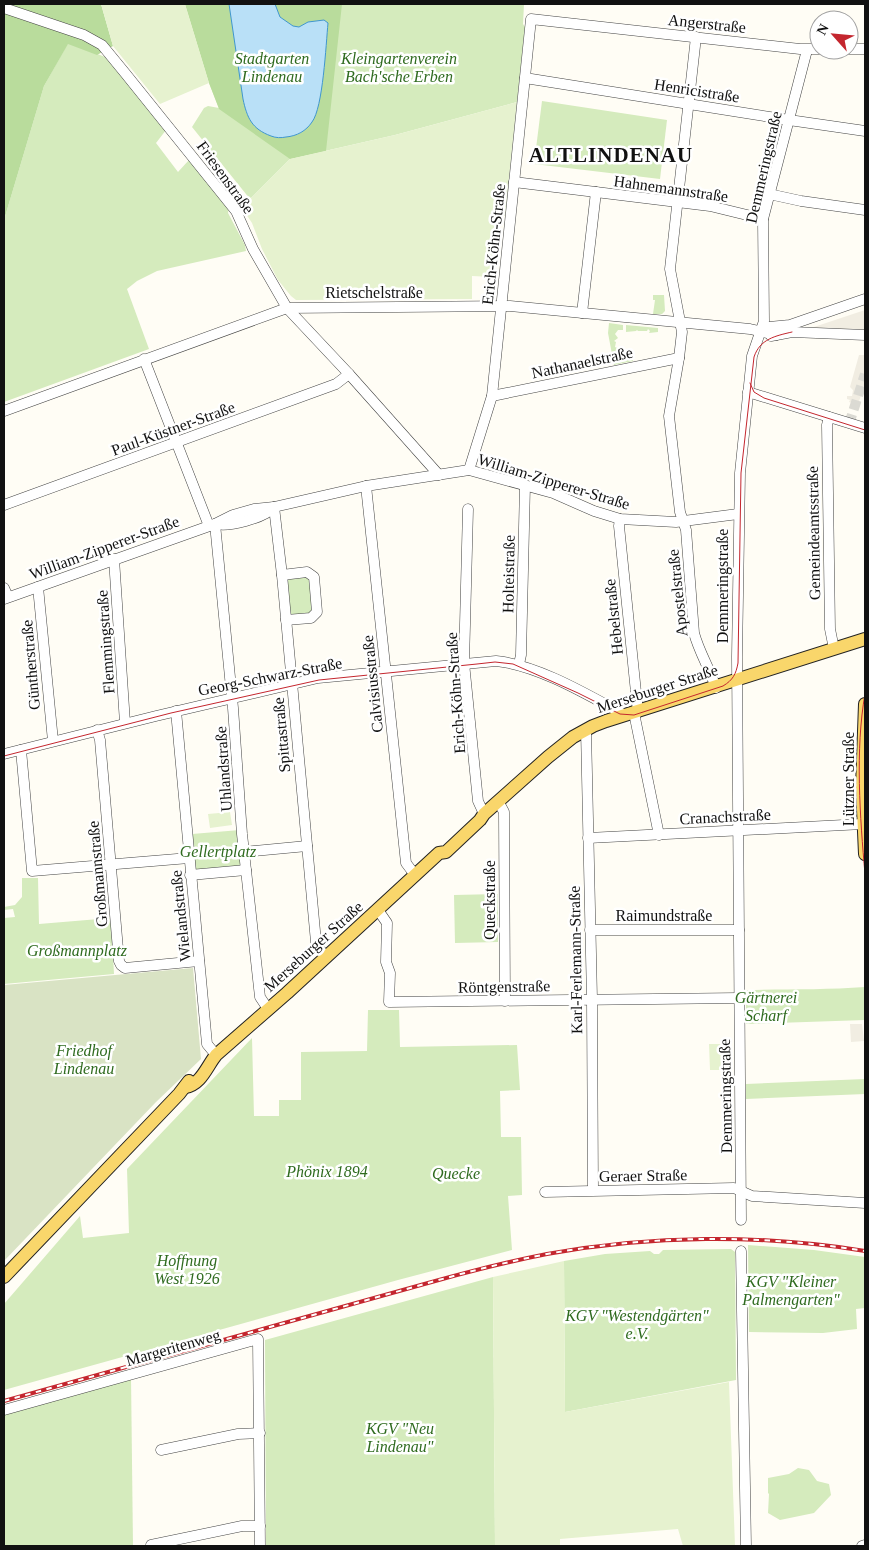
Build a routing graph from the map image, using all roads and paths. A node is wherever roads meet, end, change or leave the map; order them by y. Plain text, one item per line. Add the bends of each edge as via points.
1 (4, 8) edge
2 (531, 19) joint
3 (696, 37) junction
4 (807, 50) joint
5 (525, 78) junction
6 (690, 104) junction
7 (788, 120) junction
8 (865, 131) edge
9 (514, 182) junction
10 (596, 192) junction
11 (769, 194) junction
12 (678, 202) junction
13 (865, 210) edge
14 (764, 219) junction
15 (865, 299) edge
16 (502, 307) junction
17 (287, 308) junction
18 (582, 313) junction
19 (681, 323) junction
20 (768, 333) junction
21 (865, 335) edge
22 (755, 349) junction
23 (679, 358) junction
24 (144, 359) junction
25 (349, 374) junction
26 (748, 392) junction
27 (492, 396) junction
28 (4, 411) edge
29 (829, 417) junction
30 (865, 428) edge
31 (176, 442) junction
32 (424, 457) junction
33 (469, 470) junction
34 (440, 474) junction
35 (418, 478) junction
36 (525, 485) junction
37 (366, 486) junction
38 (4, 505) edge
39 (274, 507) junction
40 (468, 509) dead end
41 (738, 514) junction
42 (620, 519) junction
43 (683, 521) junction
44 (212, 525) junction
45 (114, 559) junction
46 (282, 575) junction
47 (38, 587) junction
48 (5, 595) edge
49 (286, 620) junction
50 (863, 642) edge
51 (834, 649) junction
52 (464, 663) junction
53 (519, 664) junction
54 (385, 672) junction
55 (737, 680) junction
56 (714, 682) junction
57 (291, 685) junction
58 (232, 698) junction
59 (865, 704) edge
60 (176, 711) junction
61 (632, 713) junction
62 (125, 723) junction
63 (97, 730) junction
64 (586, 730) junction
65 (53, 741) junction
66 (21, 750) junction
67 (4, 754) edge
68 (498, 801) junction
69 (484, 814) junction
70 (863, 824) junction
71 (738, 830) junction
72 (659, 835) junction
73 (588, 838) junction
74 (307, 846) junction
75 (244, 852) junction
76 (865, 854) edge
77 (189, 858) junction
78 (111, 866) junction
79 (246, 870) junction
80 (190, 875) junction
81 (415, 875) junction
82 (378, 910) junction
83 (590, 930) junction
84 (739, 930) junction
85 (326, 958) junction
86 (199, 961) junction
87 (739, 998) junction
88 (592, 999) junction
89 (505, 1001) junction
90 (268, 1009) junction
91 (213, 1059) junction
92 (593, 1190) junction
93 (741, 1191) junction
94 (545, 1192) dead end
95 (865, 1203) edge
96 (741, 1220) dead end
97 (741, 1251) dead end
98 (4, 1277) edge
99 (4, 1410) edge
100 (260, 1433) junction
101 (161, 1450) dead end
102 (260, 1526) junction
103 (151, 1544) dead end
104 (260, 1546) edge
105 (746, 1546) edge

1 - 17 street, Friesenstraße via 84,35 102,46 236,211 253,249
2 - 3 street, Angerstraße
2 - 5 street, Erich-Köhn-Straße
3 - 4 street, Angerstraße
3 - 6 street, Apostelstraße
4 - 7 street, Demmeringstraße
5 - 6 street, Henricistraße
5 - 9 street, Erich-Köhn-Straße
6 - 7 street, Henricistraße
6 - 12 street, Apostelstraße
7 - 8 street, Henricistraße
7 - 11 street, Demmeringstraße
9 - 10 street, Hahnemannstraße
9 - 16 street, Erich-Köhn-Straße
10 - 12 street, Hahnemannstraße
10 - 18 street
11 - 13 street
11 - 14 street, Demmeringstraße
12 - 14 street, Hahnemannstraße
12 - 19 street, Apostelstraße via 670,269
14 - 20 street, Demmeringstraße via 764,317
15 - 20 street via 790,325 769,327
16 - 17 street, Rietschelstraße
16 - 18 street, Rietschelstraße
16 - 27 street, Erich-Köhn-Straße
17 - 24 street, Rietschelstraße
17 - 25 street, Friesenstraße
18 - 19 street, Rietschelstraße
19 - 20 street, Rietschelstraße
19 - 23 street, Apostelstraße
20 - 21 street
20 - 22 street, Demmeringstraße
20 - 22 street
22 - 26 street, Demmeringstraße
23 - 27 street, Nathanaelstraße
23 - 43 street, Apostelstraße via 669,416
24 - 28 street, Rietschelstraße
24 - 31 street, Uhlandstraße
25 - 31 street, Paul-Küstner-Straße via 336,384
25 - 32 street, Friesenstraße
26 - 29 street
26 - 41 street, Demmeringstraße
27 - 33 street, Erich-Köhn-Straße
29 - 30 street
29 - 51 street, Gemeindeamtsstraße via 830,604
31 - 38 street, Paul-Küstner-Straße
31 - 44 street, Uhlandstraße
32 - 34 street, Friesenstraße
32 - 35 street
33 - 34 street, William-Zipperer-Straße
33 - 36 street, William-Zipperer-Straße
34 - 35 street, William-Zipperer-Straße
35 - 37 street, William-Zipperer-Straße
36 - 42 street, William-Zipperer-Straße
36 - 53 street, Holteistraße
37 - 39 street, William-Zipperer-Straße
37 - 54 street, Calvisiusstraße
39 - 44 street, William-Zipperer-Straße via 240,513
39 - 46 street, Spittastraße
40 - 52 street, Erich-Köhn-Straße
41 - 43 street, William-Zipperer-Straße
41 - 55 street, Demmeringstraße
42 - 43 street, William-Zipperer-Straße
42 - 61 street, Hebelstraße
43 - 56 street, Apostelstraße via 694,633
44 - 45 street, William-Zipperer-Straße
44 - 58 street, Uhlandstraße
45 - 47 street, William-Zipperer-Straße
45 - 62 street, Flemmingstraße
46 - 49 street, Spittastraße
46 - 49 street via 307,572 314,577 317,612 311,618
47 - 48 street, William-Zipperer-Straße
47 - 65 street, Güntherstraße
49 - 57 street, Spittastraße
50 - 51 main road, Merseburger Straße
51 - 55 main road, Merseburger Straße
52 - 53 street, Georg-Schwarz-Straße via 496,660
52 - 54 street, Georg-Schwarz-Straße
52 - 69 street, Erich-Köhn-Straße via 478,801
53 - 61 street, Georg-Schwarz-Straße
54 - 57 street, Georg-Schwarz-Straße via 318,678
54 - 81 street, Calvisiusstraße via 406,863
55 - 56 main road, Merseburger Straße
55 - 71 street, Demmeringstraße
56 - 61 main road, Merseburger Straße
57 - 58 street, Georg-Schwarz-Straße
57 - 74 street, Spittastraße
58 - 60 street, Georg-Schwarz-Straße
58 - 75 street, Uhlandstraße
59 - 70 main road, Lützner Straße
60 - 62 street, Georg-Schwarz-Straße
60 - 77 street, Wielandstraße
61 - 64 main road, Merseburger Straße
61 - 72 street, Hebelstraße
62 - 63 street, Georg-Schwarz-Straße
63 - 65 street, Georg-Schwarz-Straße
63 - 78 street, Großmannstraße
64 - 68 main road, Merseburger Straße via 548,756
64 - 73 street, Karl-Ferlemann-Straße
65 - 66 street, Georg-Schwarz-Straße
66 - 67 street, Georg-Schwarz-Straße
66 - 78 street via 32,871
68 - 69 main road, Merseburger Straße
68 - 89 street, Queckstraße via 504,812
69 - 81 main road, Merseburger Straße via 466,825 442,848 440,854
70 - 71 street, Cranachstraße
70 - 76 main road, Lützner Straße
71 - 72 street, Cranachstraße
71 - 84 street, Demmeringstraße
72 - 73 street, Cranachstraße
73 - 83 street, Karl-Ferlemann-Straße
74 - 75 street
74 - 85 street, Spittastraße via 316,942
75 - 79 street, Uhlandstraße
77 - 78 street
77 - 80 street, Wielandstraße
78 - 86 street, Großmannstraße via 121,965 125,968
79 - 80 street
79 - 90 street, Uhlandstraße via 260,997
80 - 86 street, Wielandstraße
81 - 82 main road, Merseburger Straße
82 - 85 main road, Merseburger Straße
82 - 89 street, Röntgenstraße via 386,923 389,1002
83 - 84 street, Raimundstraße
83 - 88 street, Karl-Ferlemann-Straße
84 - 87 street, Demmeringstraße
85 - 90 main road, Merseburger Straße
86 - 91 street, Wielandstraße via 207,1044
87 - 88 street, Röntgenstraße
87 - 93 street, Demmeringstraße
88 - 89 street, Röntgenstraße
88 - 92 street, Karl-Ferlemann-Straße
90 - 91 main road, Merseburger Straße
91 - 98 main road, Merseburger Straße via 201,1077 185,1087
92 - 93 street, Geraer Straße via 734,1188
92 - 94 street, Geraer Straße
93 - 95 street, Geraer Straße via 752,1196
93 - 96 street, Demmeringstraße
97 - 105 street
99 - 100 street, Margeritenweg via 258,1339
100 - 101 street via 238,1434
100 - 102 street, Margeritenweg
102 - 103 street via 242,1526
102 - 104 street, Margeritenweg

